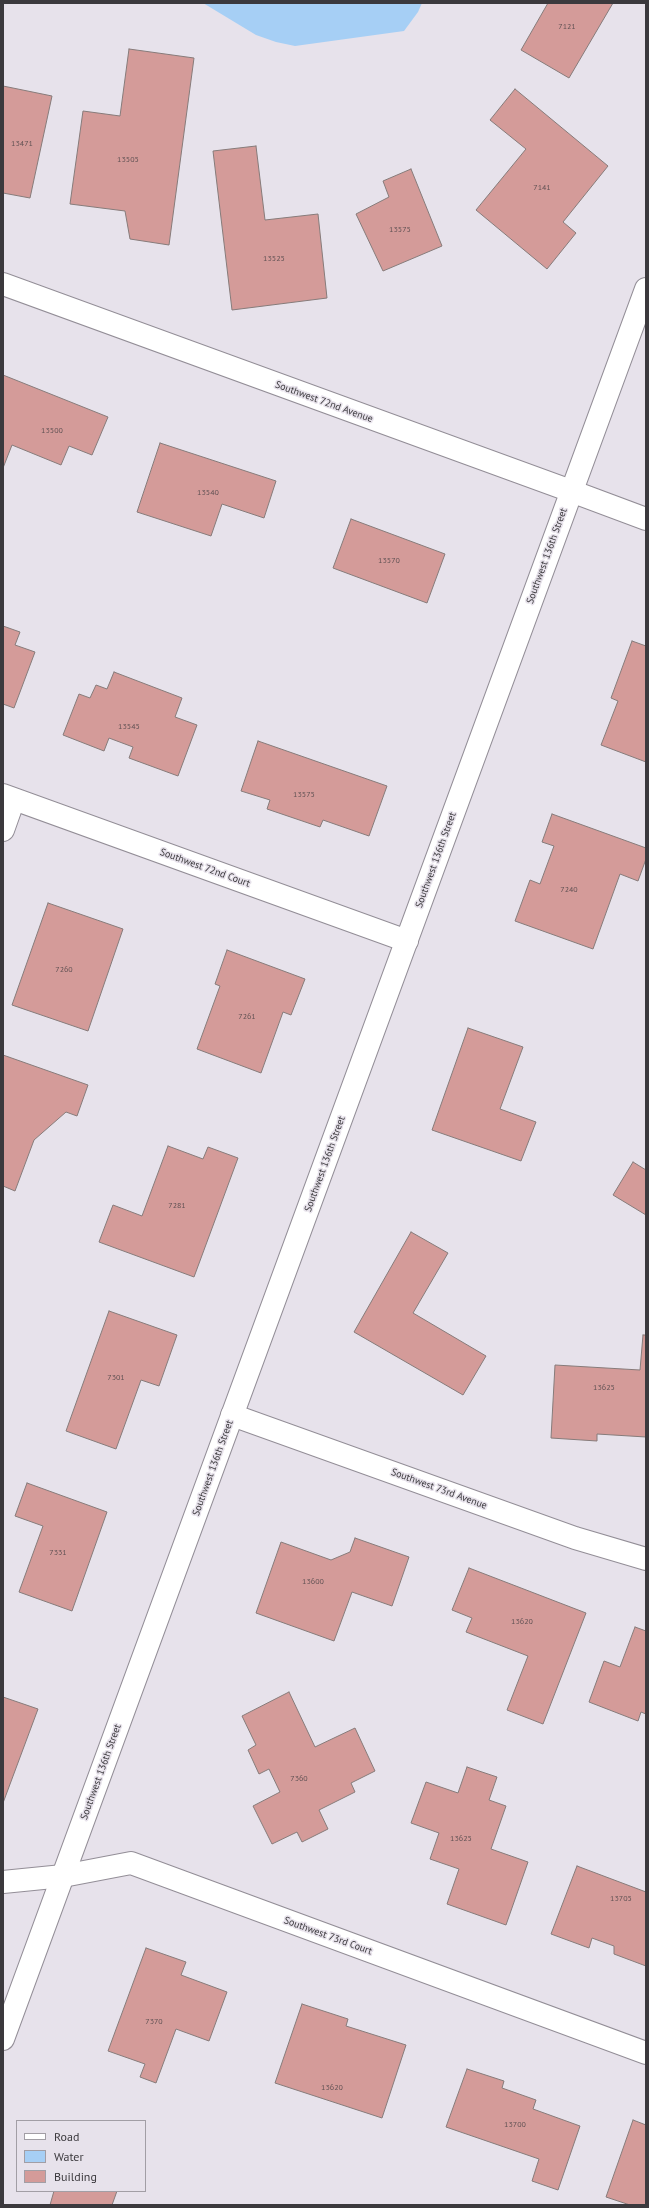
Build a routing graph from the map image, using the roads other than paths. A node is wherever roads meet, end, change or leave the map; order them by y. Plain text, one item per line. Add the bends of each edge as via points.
1 (3, 284) edge
2 (646, 289) edge
3 (571, 491) junction
4 (646, 519) edge
5 (9, 797) edge
6 (3, 830) edge
7 (407, 941) junction
8 (232, 1415) junction
9 (646, 1559) edge
10 (63, 1876) junction
11 (3, 1882) edge
12 (3, 2039) edge
13 (646, 2053) edge

1 - 3 street, Southwest 72nd Avenue
2 - 3 street, Southwest 136th Street
3 - 4 street, Southwest 72nd Avenue
3 - 7 street, Southwest 136th Street
5 - 6 street
5 - 7 street, Southwest 72nd Court
7 - 8 street, Southwest 136th Street
8 - 9 street, Southwest 73rd Avenue via 575,1538
8 - 10 street, Southwest 136th Street
10 - 11 street, Southwest 73rd Court
10 - 12 street, Southwest 136th Street
10 - 13 street, Southwest 73rd Court via 130,1864

